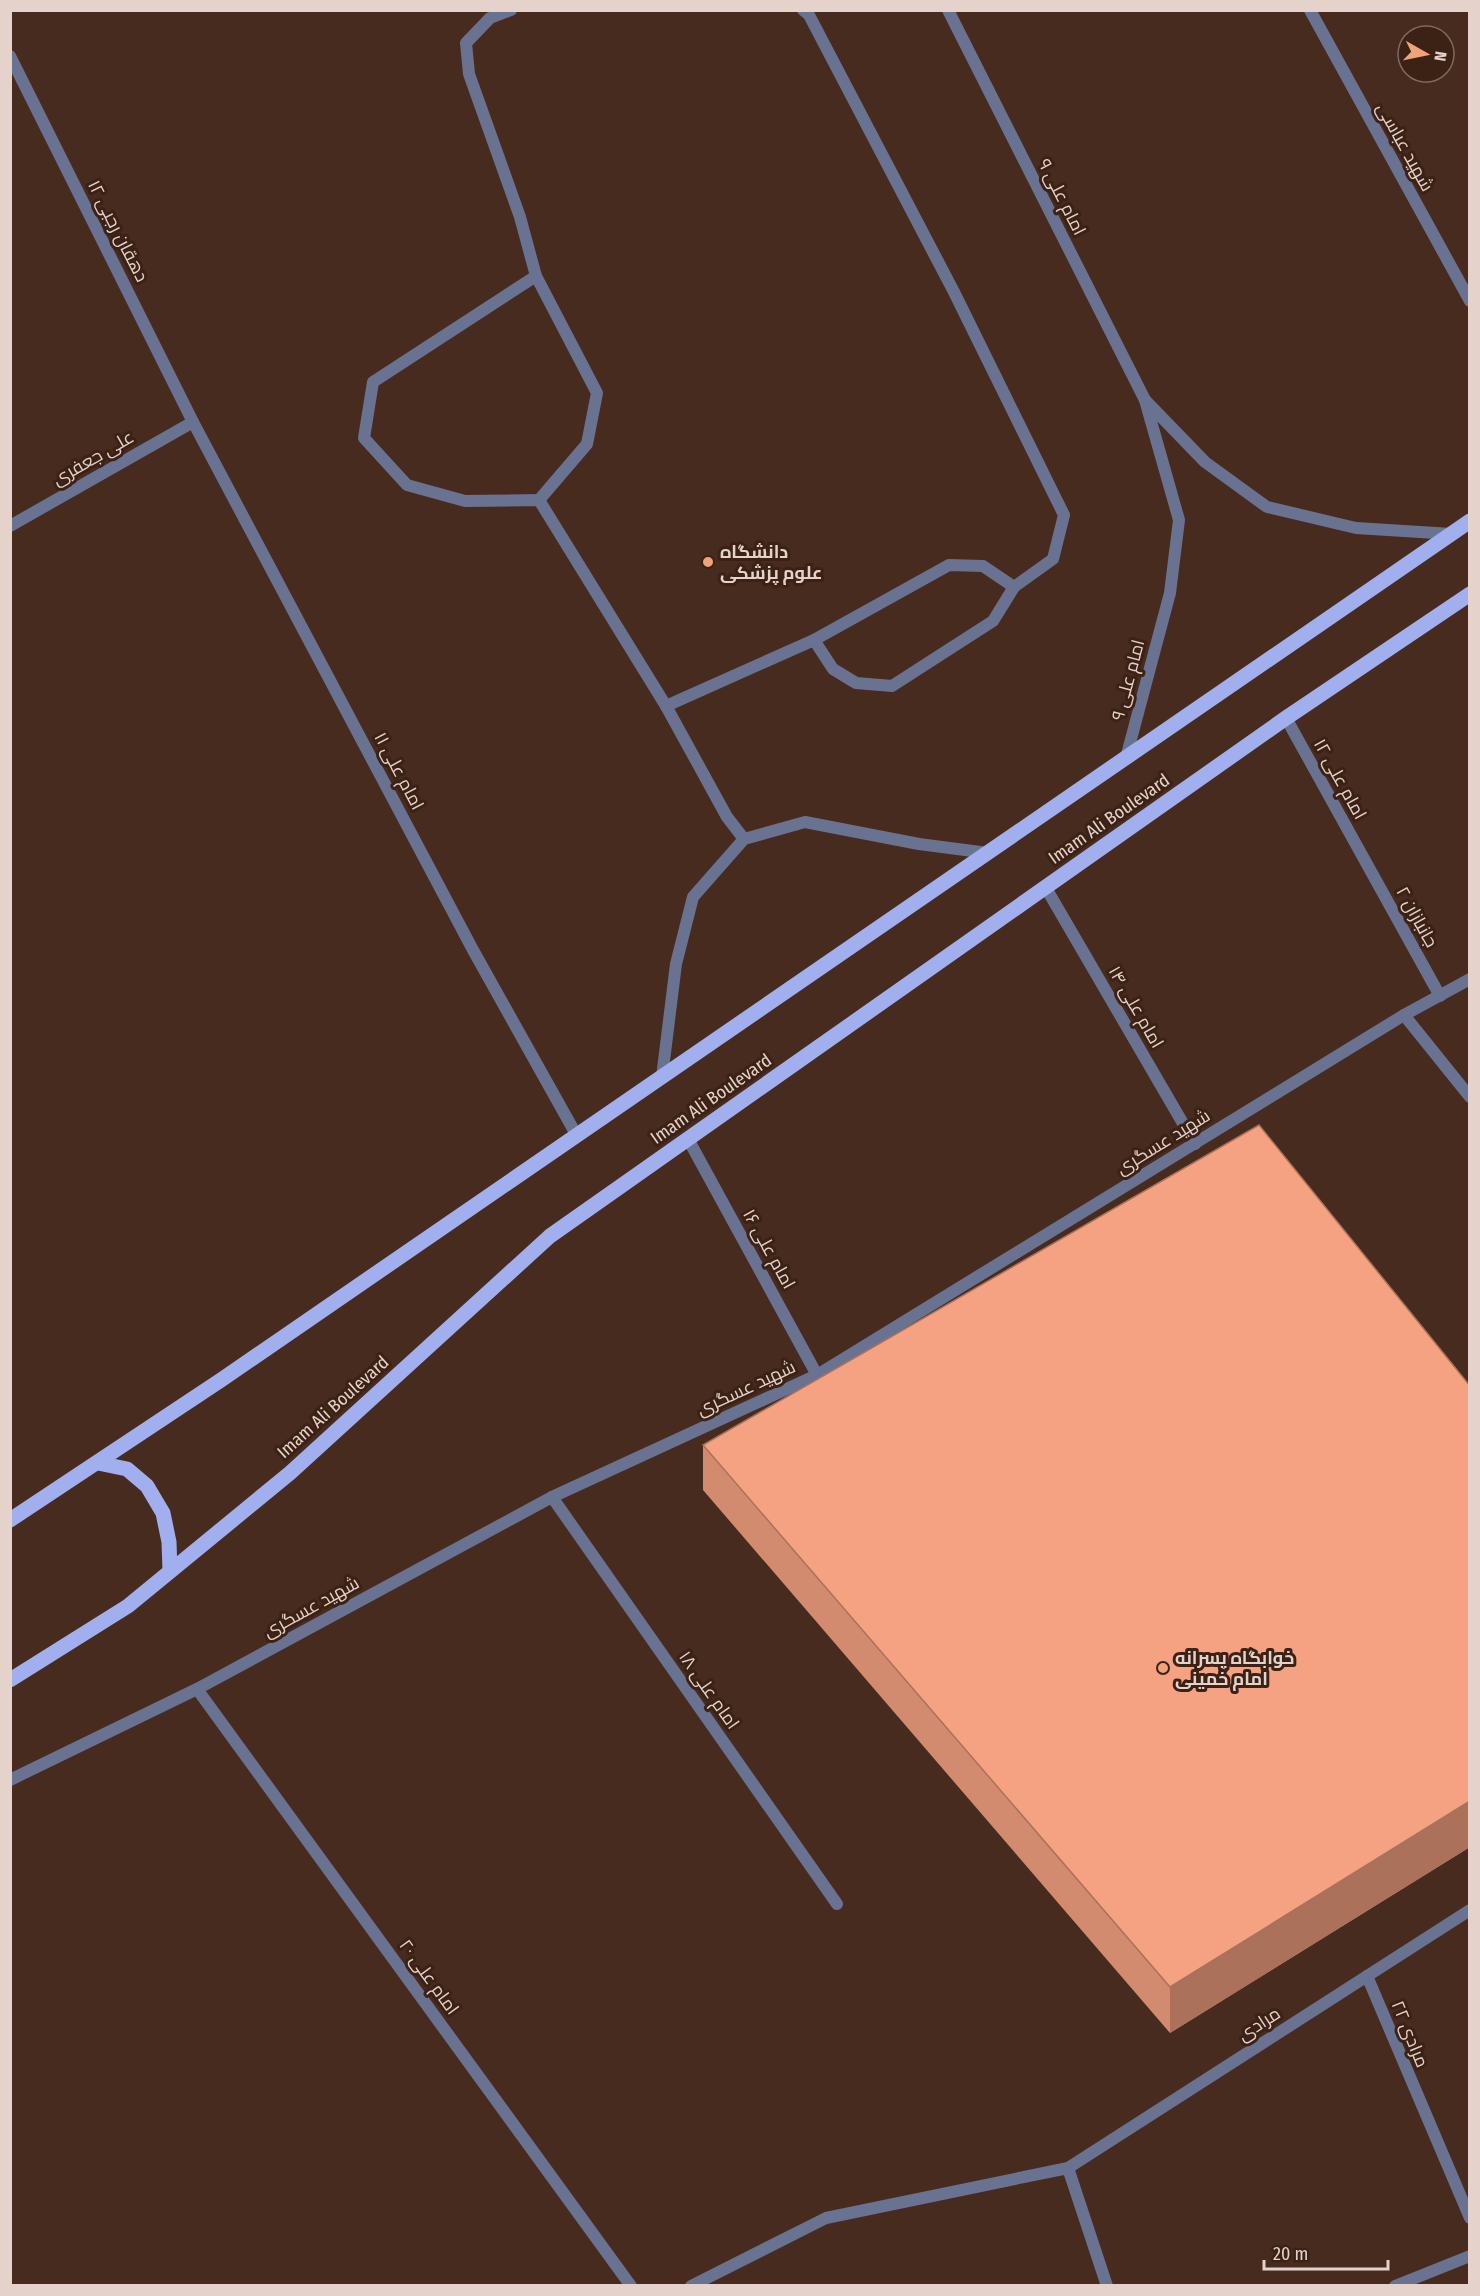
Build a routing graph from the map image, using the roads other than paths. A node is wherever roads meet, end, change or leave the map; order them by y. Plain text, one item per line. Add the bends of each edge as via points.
1 (511, 10) edge
2 (803, 10) edge
3 (948, 10) edge
4 (1310, 10) edge
5 (10, 56) edge
6 (536, 276) junction
7 (1470, 301) edge
8 (1145, 400) junction
9 (193, 422) junction
10 (539, 500) junction
11 (1470, 521) edge
12 (10, 526) edge
13 (1452, 534) junction
14 (1014, 587) junction
15 (1470, 594) edge
16 (814, 640) junction
17 (666, 706) junction
18 (1286, 718) junction
19 (1126, 758) junction
20 (744, 839) junction
21 (988, 854) junction
22 (1363, 856) joint
23 (1046, 888) junction
24 (1470, 979) edge
25 (1440, 996) junction
26 (1404, 1015) junction
27 (662, 1077) junction
28 (1470, 1097) edge
29 (577, 1136) junction
30 (688, 1139) junction
31 (1195, 1144) junction
32 (817, 1375) junction
33 (98, 1463) junction
34 (552, 1497) junction
35 (10, 1520) edge
36 (170, 1571) junction
37 (10, 1680) edge
38 (197, 1689) junction
39 (10, 1780) edge
40 (837, 1904) dead end
41 (1470, 1910) edge
42 (1367, 1976) junction
43 (1068, 2168) junction
44 (1470, 2218) edge
45 (1470, 2256) edge
46 (631, 2286) edge
47 (691, 2286) edge
48 (1107, 2286) edge
49 (1395, 2286) edge

1 - 6 street via 490,18 466,43 469,74 520,217
2 - 14 street via 949,282 1064,515 1053,558
3 - 8 street, امام علی ۹
4 - 7 street, شهید عباسی
5 - 9 street, دهقان رجبی ۱۲
6 - 10 street via 597,393 587,444
6 - 10 street via 373,381 364,438 406,485 465,501
8 - 13 street, امام علی ۹ via 1205,462 1267,507 1356,528
8 - 19 street, امام علی ۹ via 1179,520 1170,593
9 - 12 street, علی جعفری
9 - 29 street, امام علی ۱۱ via 473,950
10 - 17 street
11 - 13 main road
13 - 19 main road
14 - 16 street via 983,566 949,565
14 - 16 street via 993,621 892,686 856,683 833,669
15 - 18 main road, Imam Ali Boulevard
16 - 17 street
17 - 20 street via 727,817
18 - 22 street, امام علی ۱۲
18 - 23 main road, Imam Ali Boulevard
19 - 21 main road
20 - 21 street via 805,822
20 - 27 street via 693,897 676,964
21 - 27 main road
22 - 25 street, جانبازان ۲
23 - 30 main road, Imam Ali Boulevard
23 - 31 street, امام علی ۱۴
24 - 25 street, شهید عسگری
25 - 26 street, شهید عسگری
26 - 28 street
26 - 31 street, شهید عسگری
27 - 29 main road
29 - 33 main road
30 - 32 street, امام علی ۱۶
30 - 36 main road, Imam Ali Boulevard via 550,1236 290,1473
31 - 32 street, شهید عسگری
32 - 34 street, شهید عسگری
33 - 35 main road
33 - 36 main road via 127,1469 147,1486 163,1513
34 - 38 street, شهید عسگری
34 - 40 street, امام علی ۱۸
36 - 37 main road, Imam Ali Boulevard via 128,1606
38 - 39 street, شهید عسگری
38 - 46 street, امام علی ۲۰
41 - 42 street, مرادی
42 - 43 street, مرادی
42 - 44 street, مرادی ۲۲
43 - 47 street via 826,2218
43 - 48 street
45 - 49 street

